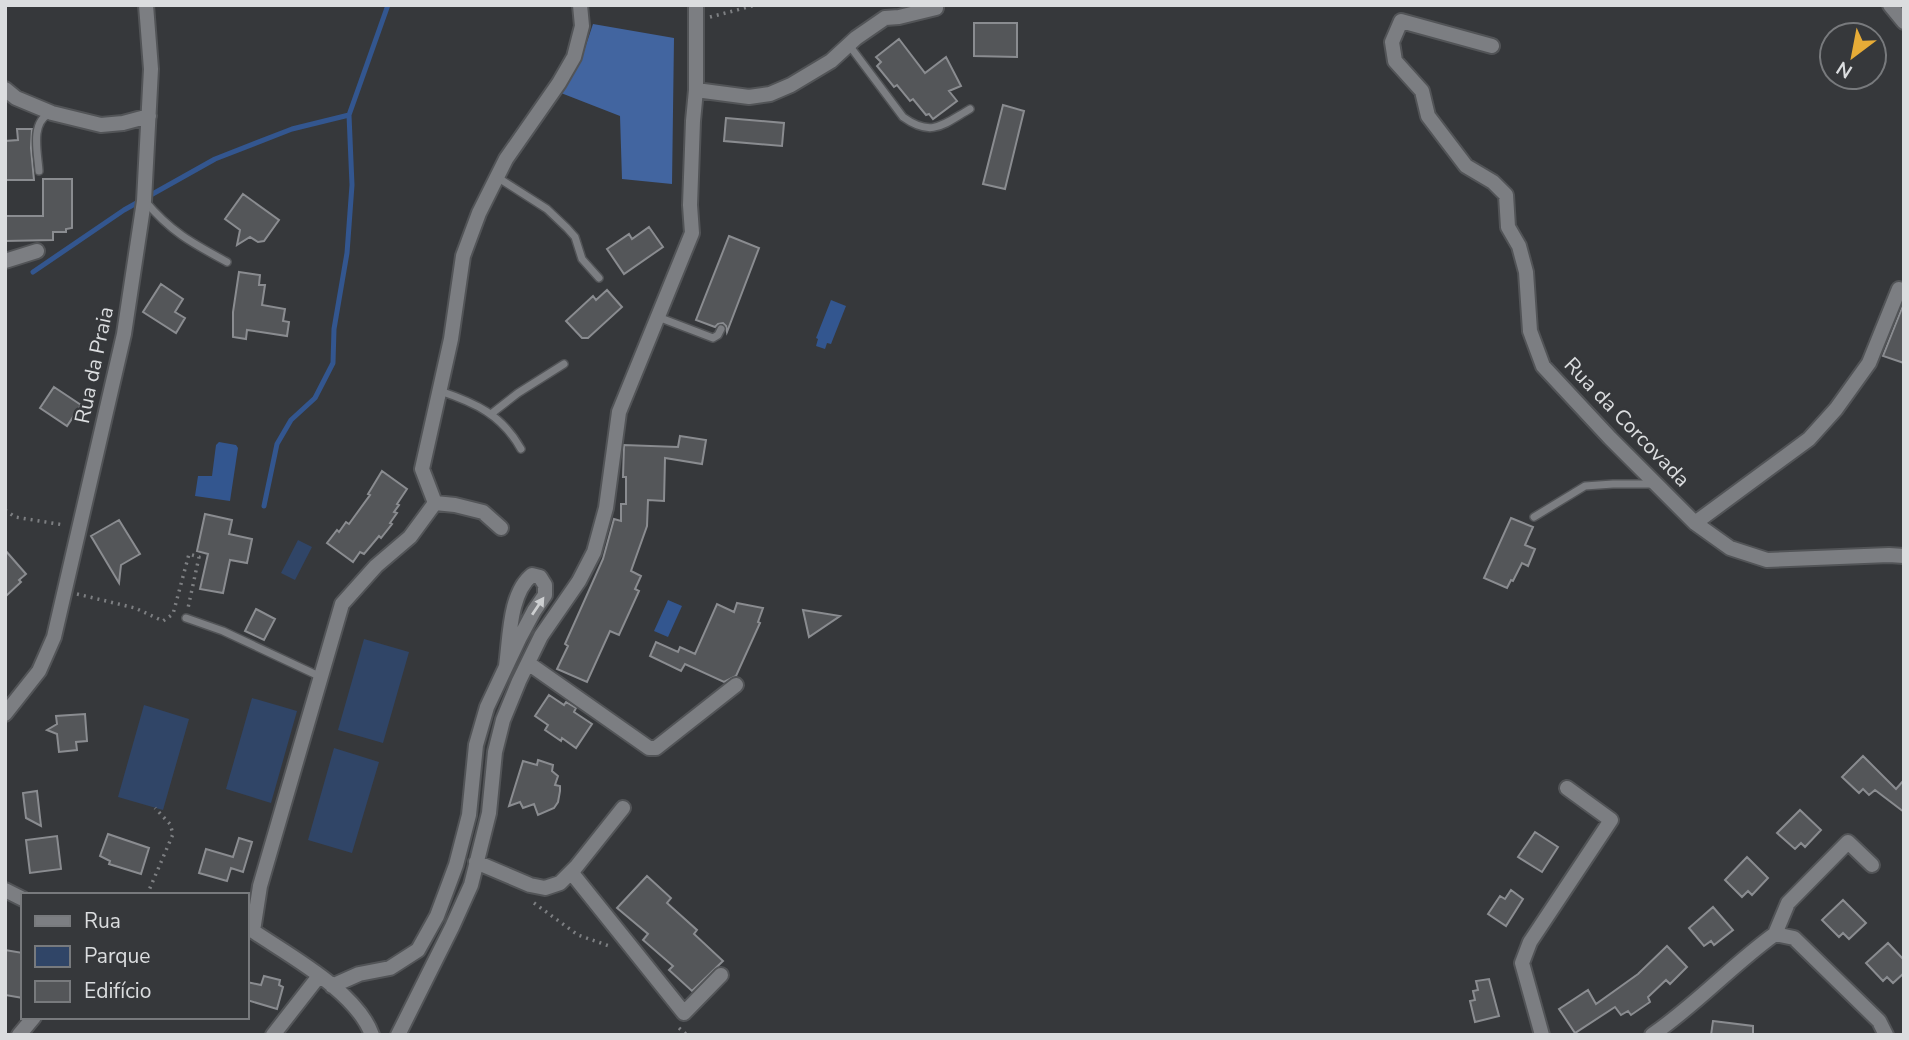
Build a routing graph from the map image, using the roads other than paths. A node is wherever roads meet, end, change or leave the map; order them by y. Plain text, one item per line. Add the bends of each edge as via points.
1 (146, 5) edge
2 (580, 5) edge
3 (1890, 5) edge
4 (936, 8) dead end
5 (696, 10) edge
6 (1904, 22) edge
7 (848, 44) junction
8 (1492, 46) dead end
9 (5, 89) edge
10 (696, 90) junction
11 (970, 109) dead end
12 (52, 113) junction
13 (149, 116) junction
14 (39, 171) dead end
15 (497, 176) junction
16 (144, 197) junction
17 (37, 251) dead end
18 (5, 261) edge
19 (227, 262) dead end
20 (599, 278) dead end
21 (1899, 289) dead end
22 (658, 317) junction
23 (720, 329) dead end
24 (564, 364) dead end
25 (439, 391) junction
26 (491, 414) junction
27 (521, 449) dead end
28 (1656, 484) junction
29 (435, 503) junction
30 (1534, 517) dead end
31 (1695, 523) junction
32 (501, 528) dead end
33 (1904, 556) edge
34 (186, 618) road end
35 (528, 663) junction
36 (506, 666) junction
37 (321, 677) junction
38 (736, 685) dead end
39 (6, 715) edge
40 (1567, 788) dead end
41 (623, 808) dead end
42 (477, 862) junction
43 (1872, 865) dead end
44 (571, 872) junction
45 (5, 891) edge
46 (21, 898) edge
47 (250, 930) edge
48 (1776, 934) junction
49 (721, 975) dead end
50 (319, 976) junction
51 (332, 986) junction
52 (32, 1019) edge
53 (19, 1035) edge
54 (273, 1035) edge
55 (372, 1035) edge
56 (398, 1035) edge
57 (1542, 1035) edge
58 (1652, 1035) edge
59 (1886, 1035) edge

1 - 13 street, Rua da Praia
2 - 15 street via 582,26 574,57
3 - 6 street
4 - 7 street via 885,18
5 - 10 street
7 - 10 street via 831,61 770,94 749,97
7 - 11 lane via 903,117 921,128 938,127
8 - 28 street, Rua da Corcovada via 1401,21 1392,41 1395,61 1422,91 1428,116 1445,140 1466,166 1506,195 1508,228 1526,272 1530,331 1544,366
9 - 12 street
10 - 22 street via 692,233
12 - 13 street via 101,125
12 - 14 lane via 38,125
13 - 16 street, Rua da Praia
15 - 20 lane via 567,228 582,259
15 - 25 street via 463,256
16 - 19 lane via 161,220 187,241
16 - 39 street, Rua da Praia via 124,334 54,637 39,671
17 - 18 street
21 - 31 street via 1869,363 1836,409 1809,439
22 - 23 lane via 713,338
22 - 35 street via 619,412 606,508 594,552
24 - 26 lane
25 - 26 lane
25 - 29 street via 422,469
26 - 27 lane
28 - 30 lane via 1585,486
28 - 31 street, Rua da Corcovada
29 - 32 street via 483,512
29 - 37 street via 410,537 342,604
31 - 33 street, Rua da Corcovada via 1730,548 1767,560
34 - 37 lane
35 - 38 street via 649,748 656,748
35 - 42 street via 503,720
36 -> 36 street via 545,595 540,577 532,575 518,595
36 - 51 street via 476,745 469,815 437,916 418,950 390,968
37 - 47 street
40 - 57 street via 1611,820 1530,942 1522,963
41 - 44 street
42 - 44 street via 545,887 560,883
42 - 56 street via 457,917
43 - 48 street via 1848,842 1788,904
44 - 49 street via 684,1013
45 - 46 street
47 - 50 street
48 - 58 street
48 - 59 street via 1794,938 1879,1021
50 - 51 street
50 - 54 street
51 - 55 street via 358,1009
52 - 53 street

